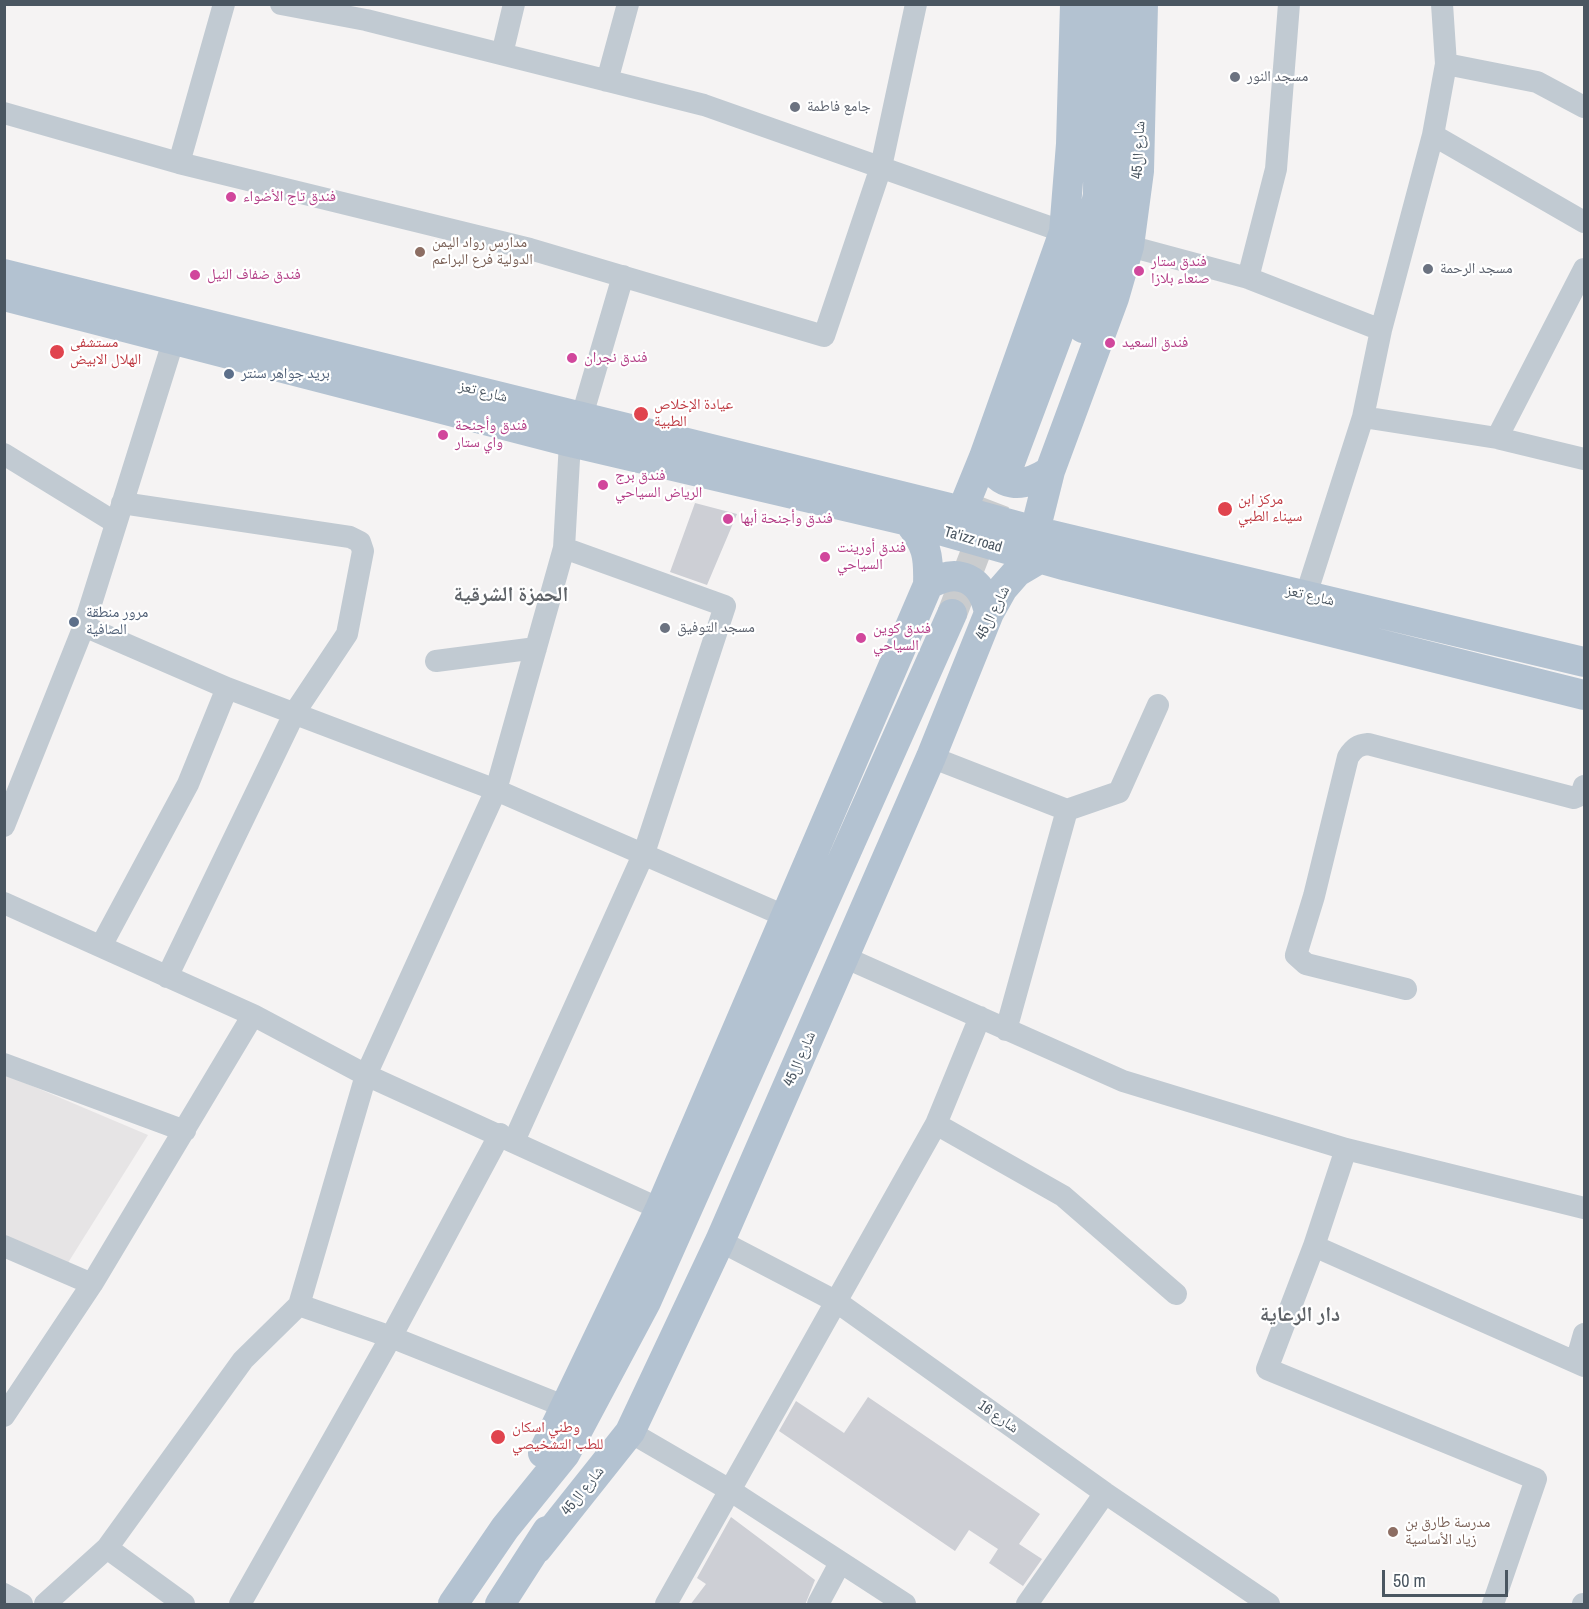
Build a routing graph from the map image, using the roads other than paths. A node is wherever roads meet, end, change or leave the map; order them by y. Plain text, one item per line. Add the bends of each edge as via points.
1 (224, 4) edge
2 (281, 4) edge
3 (514, 4) edge
4 (628, 4) edge
5 (916, 4) edge
6 (1076, 4) edge
7 (1099, 4) edge
8 (1122, 4) edge
9 (1143, 4) edge
10 (1289, 4) edge
11 (1442, 4) edge
12 (368, 12) edge
13 (502, 54) junction
14 (1446, 64) junction
15 (607, 81) junction
16 (1584, 107) edge
17 (4, 113) edge
18 (1432, 135) junction
19 (178, 163) junction
20 (881, 167) junction
21 (1584, 222) edge
22 (1064, 232) junction
23 (1129, 246) junction
24 (1584, 269) edge
25 (4, 274) edge
26 (623, 276) junction
27 (1248, 278) junction
28 (4, 296) edge
29 (177, 329) junction
30 (1382, 330) junction
31 (1363, 417) junction
32 (576, 429) junction
33 (1497, 438) junction
34 (4, 454) edge
35 (1584, 459) edge
36 (1019, 464) junction
37 (962, 511) junction
38 (119, 513) junction
39 (908, 521) junction
40 (1037, 545) junction
41 (564, 548) junction
42 (928, 585) junction
43 (1306, 595) junction
44 (971, 615) junction
45 (84, 626) junction
46 (536, 648) junction
47 (436, 662) dead end
48 (1584, 662) edge
49 (227, 687) junction
50 (1584, 695) edge
51 (1158, 705) dead end
52 (296, 712) junction
53 (931, 757) junction
54 (1584, 786) edge
55 (496, 790) junction
56 (1067, 810) junction
57 (4, 826) edge
58 (644, 853) junction
59 (4, 903) edge
60 (787, 917) junction
61 (101, 946) junction
62 (844, 957) junction
63 (167, 977) junction
64 (1406, 989) dead end
65 (253, 1015) junction
66 (980, 1017) junction
67 (1006, 1030) junction
68 (4, 1064) edge
69 (366, 1076) junction
70 (936, 1124) junction
71 (184, 1131) junction
72 (507, 1138) junction
73 (1346, 1149) junction
74 (1584, 1208) edge
75 (660, 1209) junction
76 (720, 1241) junction
77 (4, 1246) edge
78 (1314, 1246) junction
79 (92, 1284) junction
80 (1176, 1294) dead end
81 (837, 1302) junction
82 (299, 1305) junction
83 (1584, 1334) edge
84 (391, 1337) junction
85 (1580, 1364) edge
86 (566, 1407) junction
87 (4, 1416) edge
88 (630, 1432) junction
89 (728, 1490) junction
90 (1105, 1493) junction
91 (506, 1528) junction
92 (107, 1548) junction
93 (537, 1549) junction
94 (840, 1563) junction
95 (4, 1594) edge
96 (22, 1605) edge
97 (45, 1605) edge
98 (184, 1605) edge
99 (240, 1605) edge
100 (453, 1605) edge
101 (500, 1605) edge
102 (666, 1605) edge
103 (818, 1605) edge
104 (905, 1605) edge
105 (1027, 1605) edge
106 (1269, 1605) edge
107 (1493, 1605) edge

1 - 19 street
2 - 12 street
3 - 13 street
4 - 15 street
5 - 20 street
6 - 22 main road, شارع ال45
7 - 36 main road, شارع ال45 via 1098,195 1080,276
8 - 36 main road, شارع ال45 via 1116,214 1083,329
9 - 23 main road, شارع ال45 via 1139,171
10 - 27 street via 1276,169
11 - 14 street
12 - 13 street
13 - 15 street
14 - 16 street via 1537,82
14 - 18 street
15 - 20 street via 704,105
17 - 19 street
18 - 21 street
18 - 30 street
19 - 26 street via 530,249
20 - 22 street
20 - 26 street via 824,336
22 - 36 main road, شارع ال45
23 - 27 street
23 - 36 main road, شارع ال45 via 1114,298
24 - 33 street
25 - 29 main road, شارع تعز
26 - 32 street
27 - 30 street
28 - 29 main road, شارع تعز
29 - 32 main road, شارع تعز
29 - 38 street
30 - 31 street
31 - 33 street
31 - 43 street
32 - 37 main road, شارع تعز
32 - 39 main road, شارع تعز
32 - 41 street
33 - 35 street
34 - 38 street
36 - 37 main road, شارع ال45
36 - 40 main road, شارع ال45
37 - 40 main road, Ta'izz road
38 - 45 street
38 - 52 street via 350,537 360,542 363,551 346,634
39 - 40 main road, Ta'izz road
39 - 42 main road, شارع ال45 via 924,542 929,563
40 - 43 main road, شارع تعز
40 - 44 main road, شارع ال45 via 1003,588
40 - 50 main road, شارع تعز
41 - 46 street
41 - 58 street via 725,606
42 - 44 main road via 953,575 979,586 987,599
42 - 60 main road, شارع ال45
43 - 48 main road, شارع تعز
44 - 53 main road, شارع ال45
44 - 91 main road, شارع ال45 via 646,1302 565,1454
44 - 93 main road, شارع ال45 via 670,1308 602,1442
45 - 49 street
45 - 57 street
46 - 47 street
46 - 55 street
49 - 52 street
49 - 61 street via 188,784
51 - 56 street via 1119,792
52 - 55 street
52 - 63 street
53 - 56 street
53 - 62 main road, شارع ال45
54 - 64 street via 1581,795 1574,798 1368,744 1353,750 1296,955 1306,964
55 - 58 street
55 - 69 street
56 - 67 street
58 - 60 street
58 - 72 street
59 - 61 street
60 - 75 main road, شارع ال45
61 - 63 street
62 - 66 street
62 - 76 main road, شارع ال45
63 - 65 street
65 - 69 street
65 - 71 street
66 - 67 street
66 - 70 street
67 - 73 street via 1123,1081
68 - 71 street
69 - 72 street
69 - 82 street
70 - 80 street via 1063,1196
70 - 81 street
71 - 79 street
72 - 75 street
72 - 84 street
73 - 74 street
73 - 78 street
75 - 86 main road, شارع ال45
76 - 81 street, شارع 16
76 - 88 main road, شارع ال45
77 - 79 street
78 - 85 street
78 - 107 street via 1267,1369 1536,1479
79 - 87 street
81 - 89 street
81 - 90 street, شارع 16
82 - 84 street
82 - 92 street via 243,1360
83 - 85 street
84 - 86 street
84 - 99 street
86 - 91 main road, شارع ال45
88 - 89 street
88 - 93 main road, شارع ال45
89 - 94 street
89 - 102 street
90 - 105 street
90 - 106 street, شارع 16
91 - 100 main road, شارع ال45
92 - 97 street
92 - 98 street
93 - 101 main road, شارع ال45
94 - 103 street
94 - 104 street
95 - 96 street

